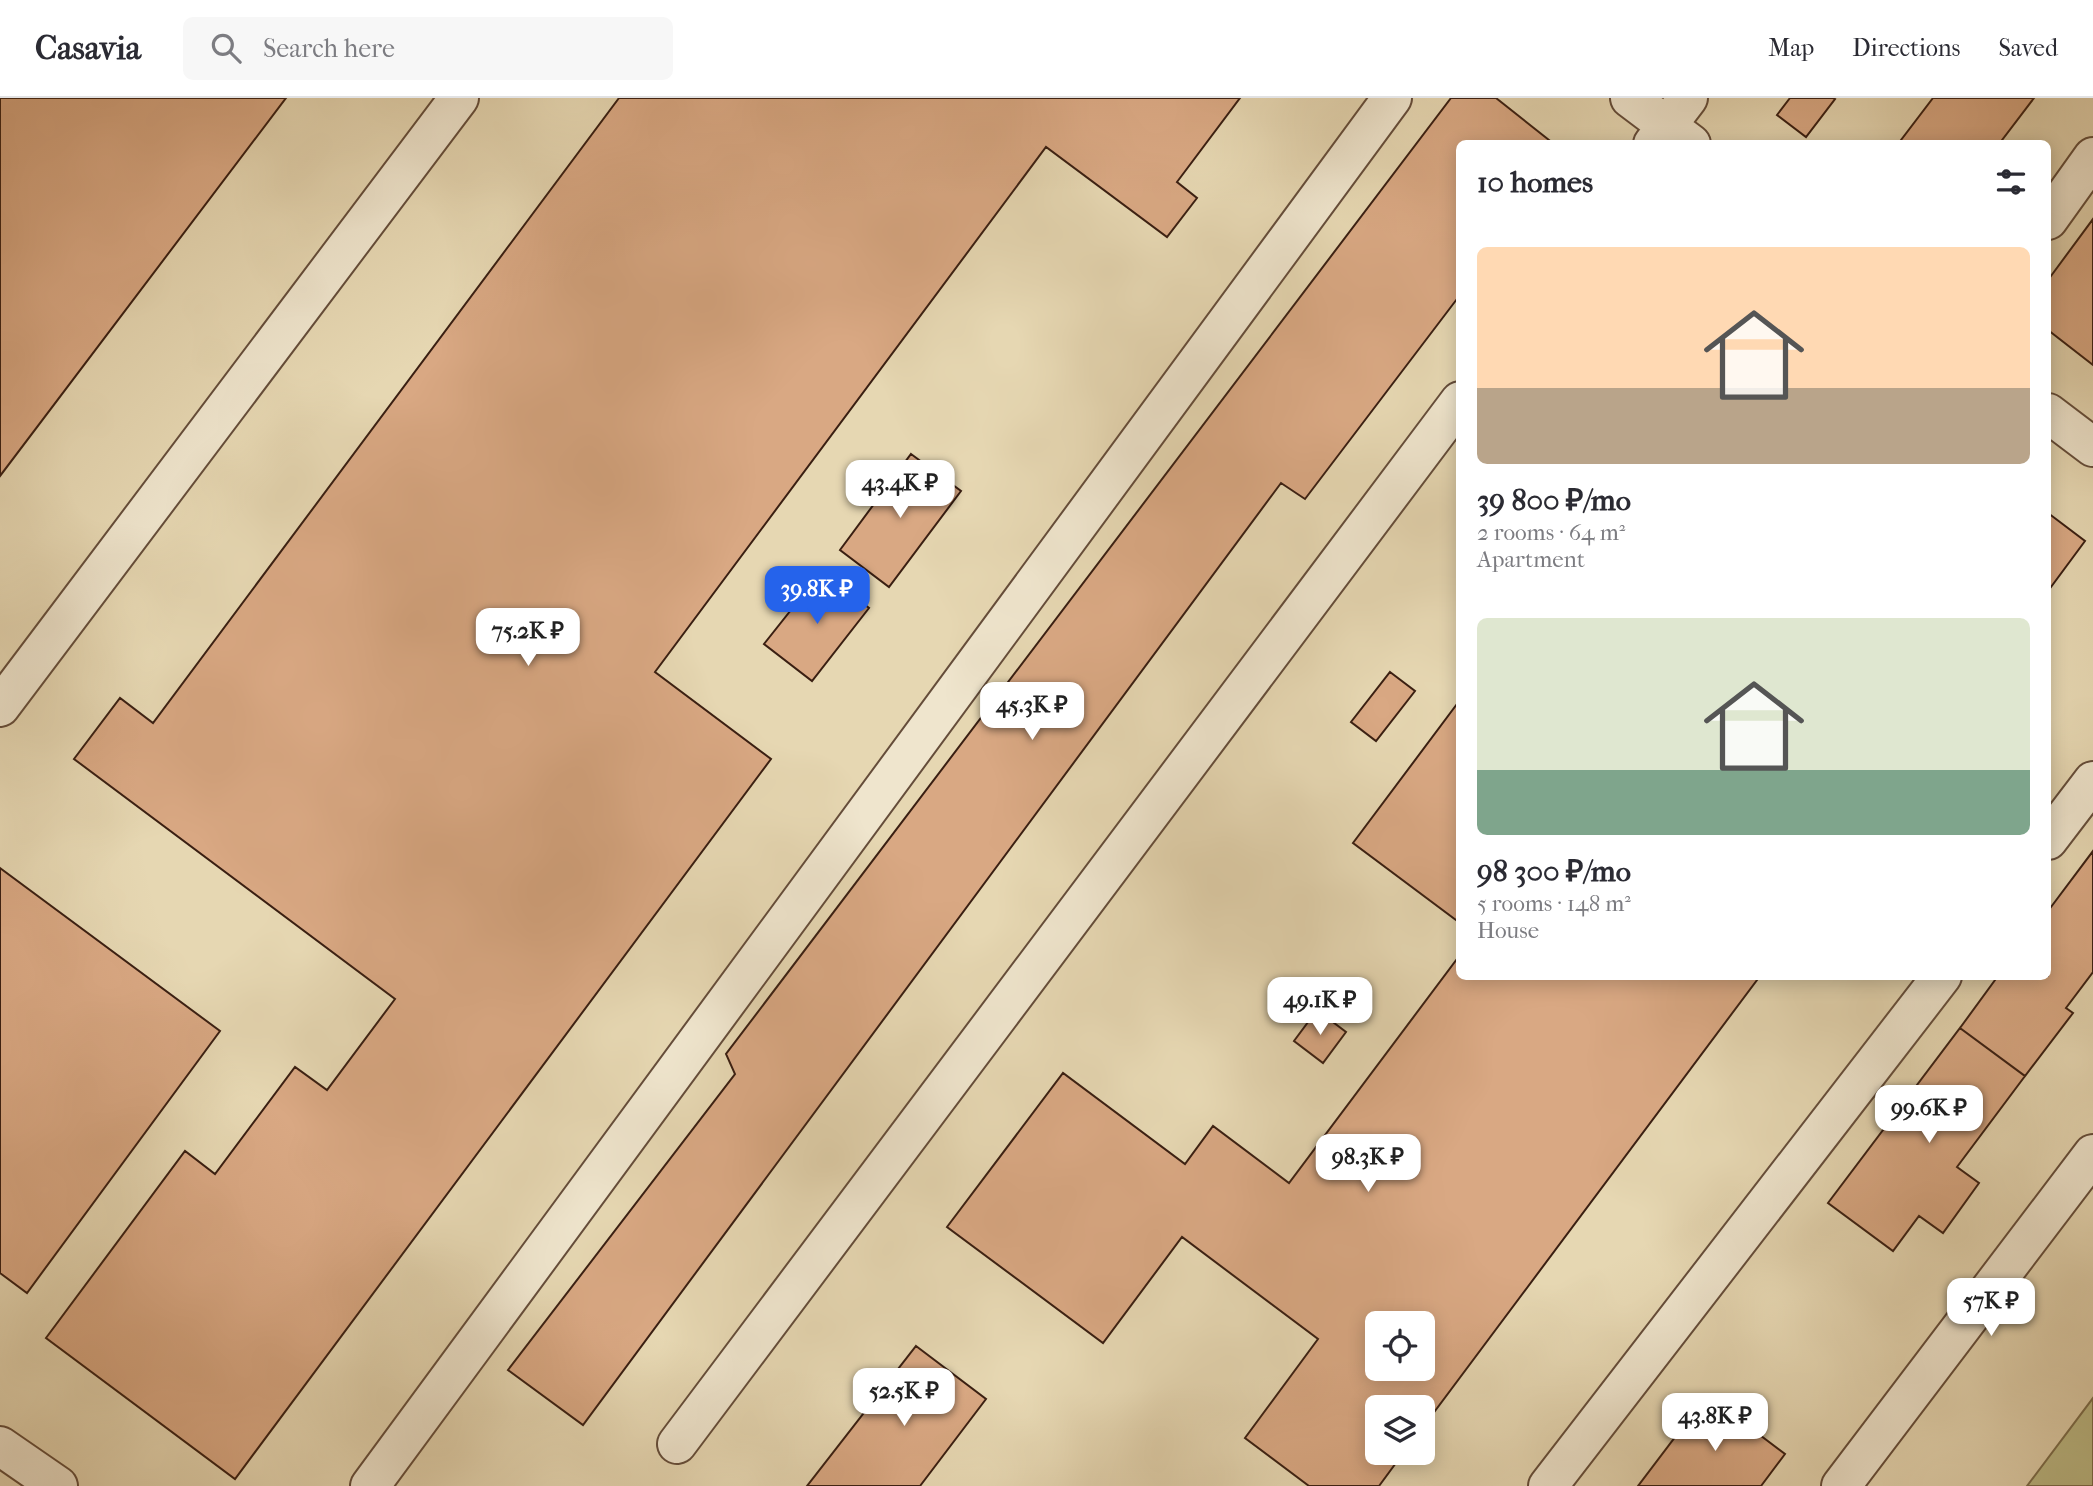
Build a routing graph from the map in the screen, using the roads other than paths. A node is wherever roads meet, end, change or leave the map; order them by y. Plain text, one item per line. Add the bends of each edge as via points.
1 (459, 98) edge
2 (1392, 98) edge
3 (1630, 98) edge
4 (1675, 127) edge
5 (2093, 158) edge
6 (2051, 216) edge
7 (1456, 406) edge
8 (2051, 415) edge
9 (2093, 447) edge
10 (0, 707) edge
11 (2093, 781) edge
12 (2051, 836) edge
13 (1939, 980) edge
14 (2093, 1154) edge
15 (677, 1444) dead end
16 (0, 1446) edge
17 (58, 1486) edge
18 (369, 1486) edge
19 (1548, 1486) edge
20 (1841, 1486) edge

1 - 10 street
2 - 18 street
3 - 4 street
5 - 6 street
7 - 15 street
8 - 9 street
11 - 12 street
13 - 19 street
14 - 20 street
16 - 17 street

